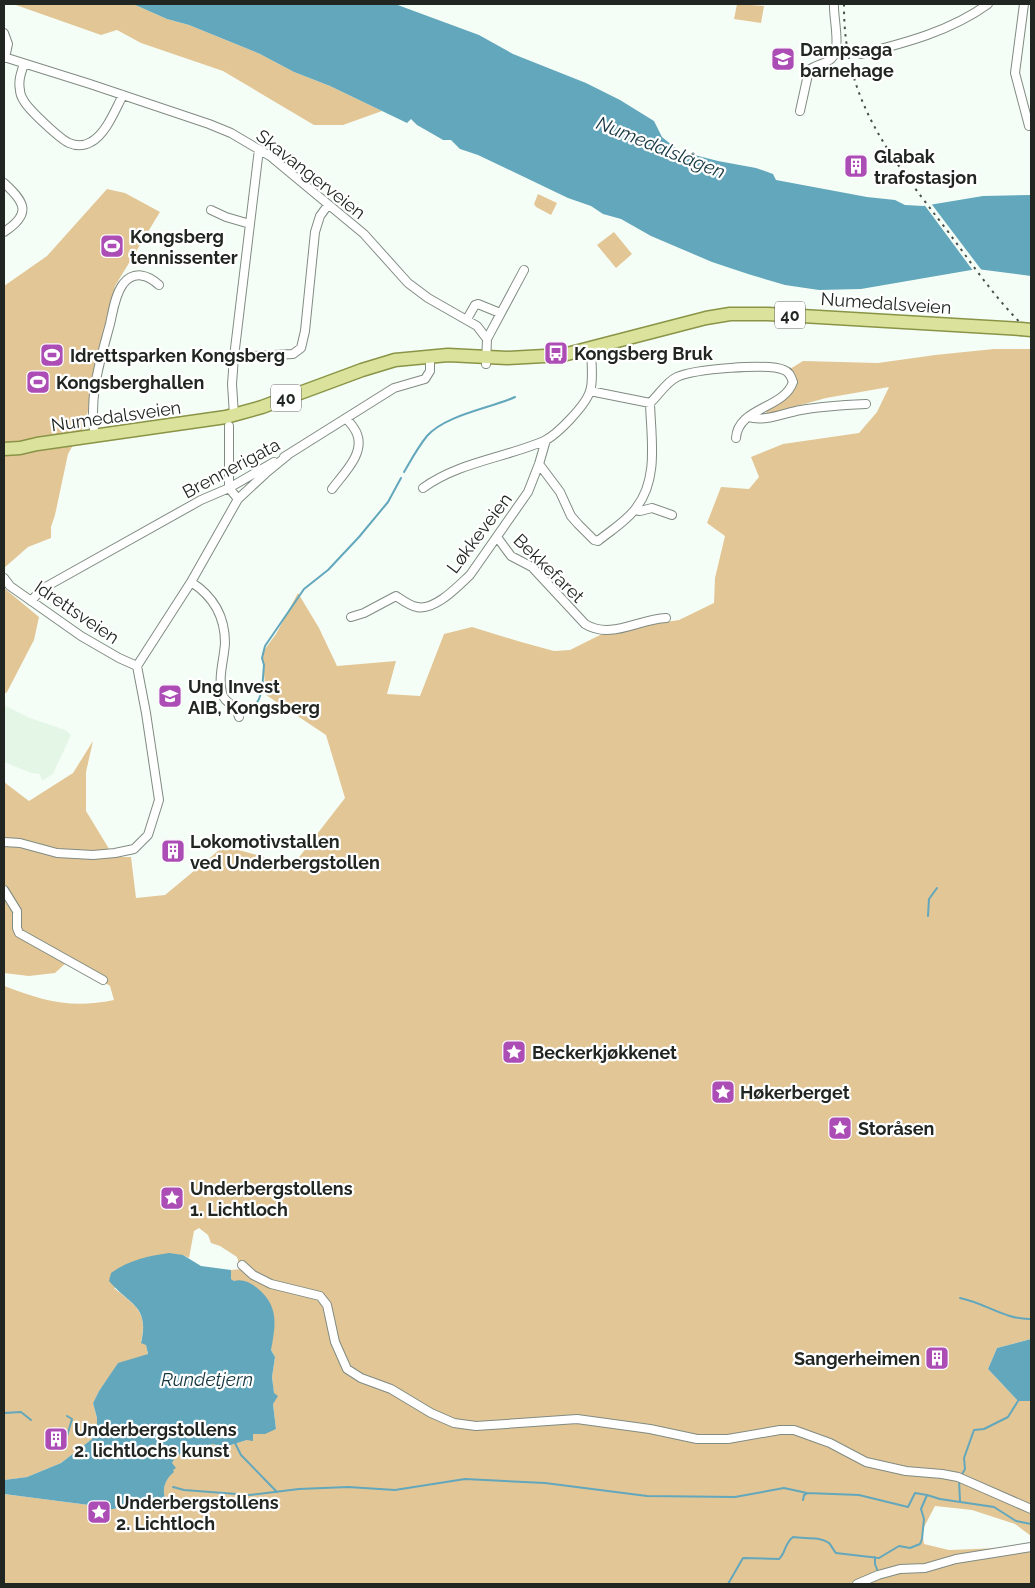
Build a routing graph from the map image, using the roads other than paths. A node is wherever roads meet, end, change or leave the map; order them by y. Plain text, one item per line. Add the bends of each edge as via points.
1 (834, 4) edge
2 (988, 4) edge
3 (1024, 4) edge
4 (4, 33) edge
5 (860, 54) dead end
6 (4, 57) edge
7 (24, 64) junction
8 (123, 95) junction
9 (800, 111) dead end
10 (1029, 126) dead end
11 (259, 149) junction
12 (4, 183) edge
13 (328, 204) junction
14 (211, 210) dead end
15 (250, 224) junction
16 (4, 232) edge
17 (524, 270) dead end
18 (159, 285) dead end
19 (500, 313) junction
20 (467, 319) junction
21 (1026, 329) edge
22 (487, 338) junction
23 (590, 349) junction
24 (234, 357) junction
25 (430, 359) junction
26 (486, 361) junction
27 (590, 391) junction
28 (650, 403) junction
29 (866, 404) dead end
30 (748, 417) junction
31 (346, 418) junction
32 (232, 420) junction
33 (95, 437) junction
34 (736, 438) dead end
35 (546, 440) junction
36 (4, 443) edge
37 (37, 444) junction
38 (4, 449) edge
39 (288, 455) junction
40 (539, 464) junction
41 (230, 488) junction
42 (423, 488) dead end
43 (332, 489) dead end
44 (238, 499) junction
45 (632, 512) junction
46 (672, 514) dead end
47 (497, 538) junction
48 (4, 578) edge
49 (190, 582) junction
50 (31, 600) junction
51 (352, 616) dead end
52 (666, 618) dead end
53 (137, 666) junction
54 (239, 717) dead end
55 (4, 842) edge
56 (4, 890) edge
57 (103, 980) dead end
58 (242, 1265) dead end
59 (1031, 1509) edge
60 (1029, 1548) edge
61 (857, 1584) edge

1 - 9 street via 836,52 831,59 809,70
2 - 5 street via 954,25
3 - 10 street via 1015,73
4 - 6 street, Skavangerveien via 8,44
6 - 7 street, Skavangerveien
7 - 8 street, Skavangerveien
7 - 8 street via 19,80 24,101 68,143 80,146 96,139
8 - 11 street, Skavangerveien via 231,133
11 - 13 street, Skavangerveien
11 - 15 street
12 - 16 street via 19,197 22,205 18,221
13 - 20 street, Skavangerveien via 364,234 408,283
13 - 24 street via 315,232 301,348 293,354
14 - 15 street
15 - 24 street
17 - 19 street
18 - 33 street via 141,274 133,276 124,283 117,296 97,372 92,405
19 - 20 street via 478,304
19 - 22 street
20 - 22 street, Skavangerveien
21 - 23 main road, Numedalsveien / 40 via 745,314 706,318
22 - 26 street
23 - 26 main road, Numedalsveien / 40 via 526,364
23 - 27 street
24 - 32 street
25 - 26 main road, Numedalsveien / 40 via 456,355
25 - 31 street, Brennerigata via 430,371 425,378 394,388
25 - 32 main road, Numedalsveien / 40 via 395,360 371,367
27 - 28 street
27 - 35 street via 559,431
28 - 30 street via 669,382 682,375 750,367 782,369 791,376 793,382 783,398
28 - 45 street via 650,482
29 - 30 street via 835,405 758,420
30 - 34 street via 737,430
31 - 39 street, Brennerigata
31 - 43 street via 357,433 360,445
32 - 33 main road, Numedalsveien / 40
32 - 41 street
33 - 37 main road, Numedalsveien / 40
35 - 40 street, Løkkeveien
35 - 42 street via 462,468
36 - 37 main road, Numedalsveien / 40
37 - 38 main road, Numedalsveien / 40
39 - 41 street, Brennerigata
39 - 44 street
40 - 45 street via 560,492 571,516 594,540 598,541
40 - 47 street, Løkkeveien via 528,492
41 - 44 street
41 - 50 street, Brennerigata via 201,500 42,588
44 - 49 street
45 - 46 street via 652,508
47 - 51 street, Løkkeveien via 470,575 428,607 416,607 396,596
47 - 52 street, Bekkefaret via 511,556 532,567 585,624 594,629 604,631
48 - 50 street, Idrettsveien
49 - 53 street
49 - 54 street via 217,606 222,619 225,643 221,667 222,695 237,710
50 - 53 street, Idrettsveien via 81,636
53 - 55 street via 159,800 148,835 134,849 100,854 57,853
56 - 57 street via 17,911 20,934
58 - 59 street via 271,1284 320,1296 327,1305 335,1342 347,1369 454,1423 476,1426 576,1419 650,1429 697,1440 794,1430 866,1462 958,1477
60 - 61 street via 956,1558 926,1568 900,1569 878,1574

